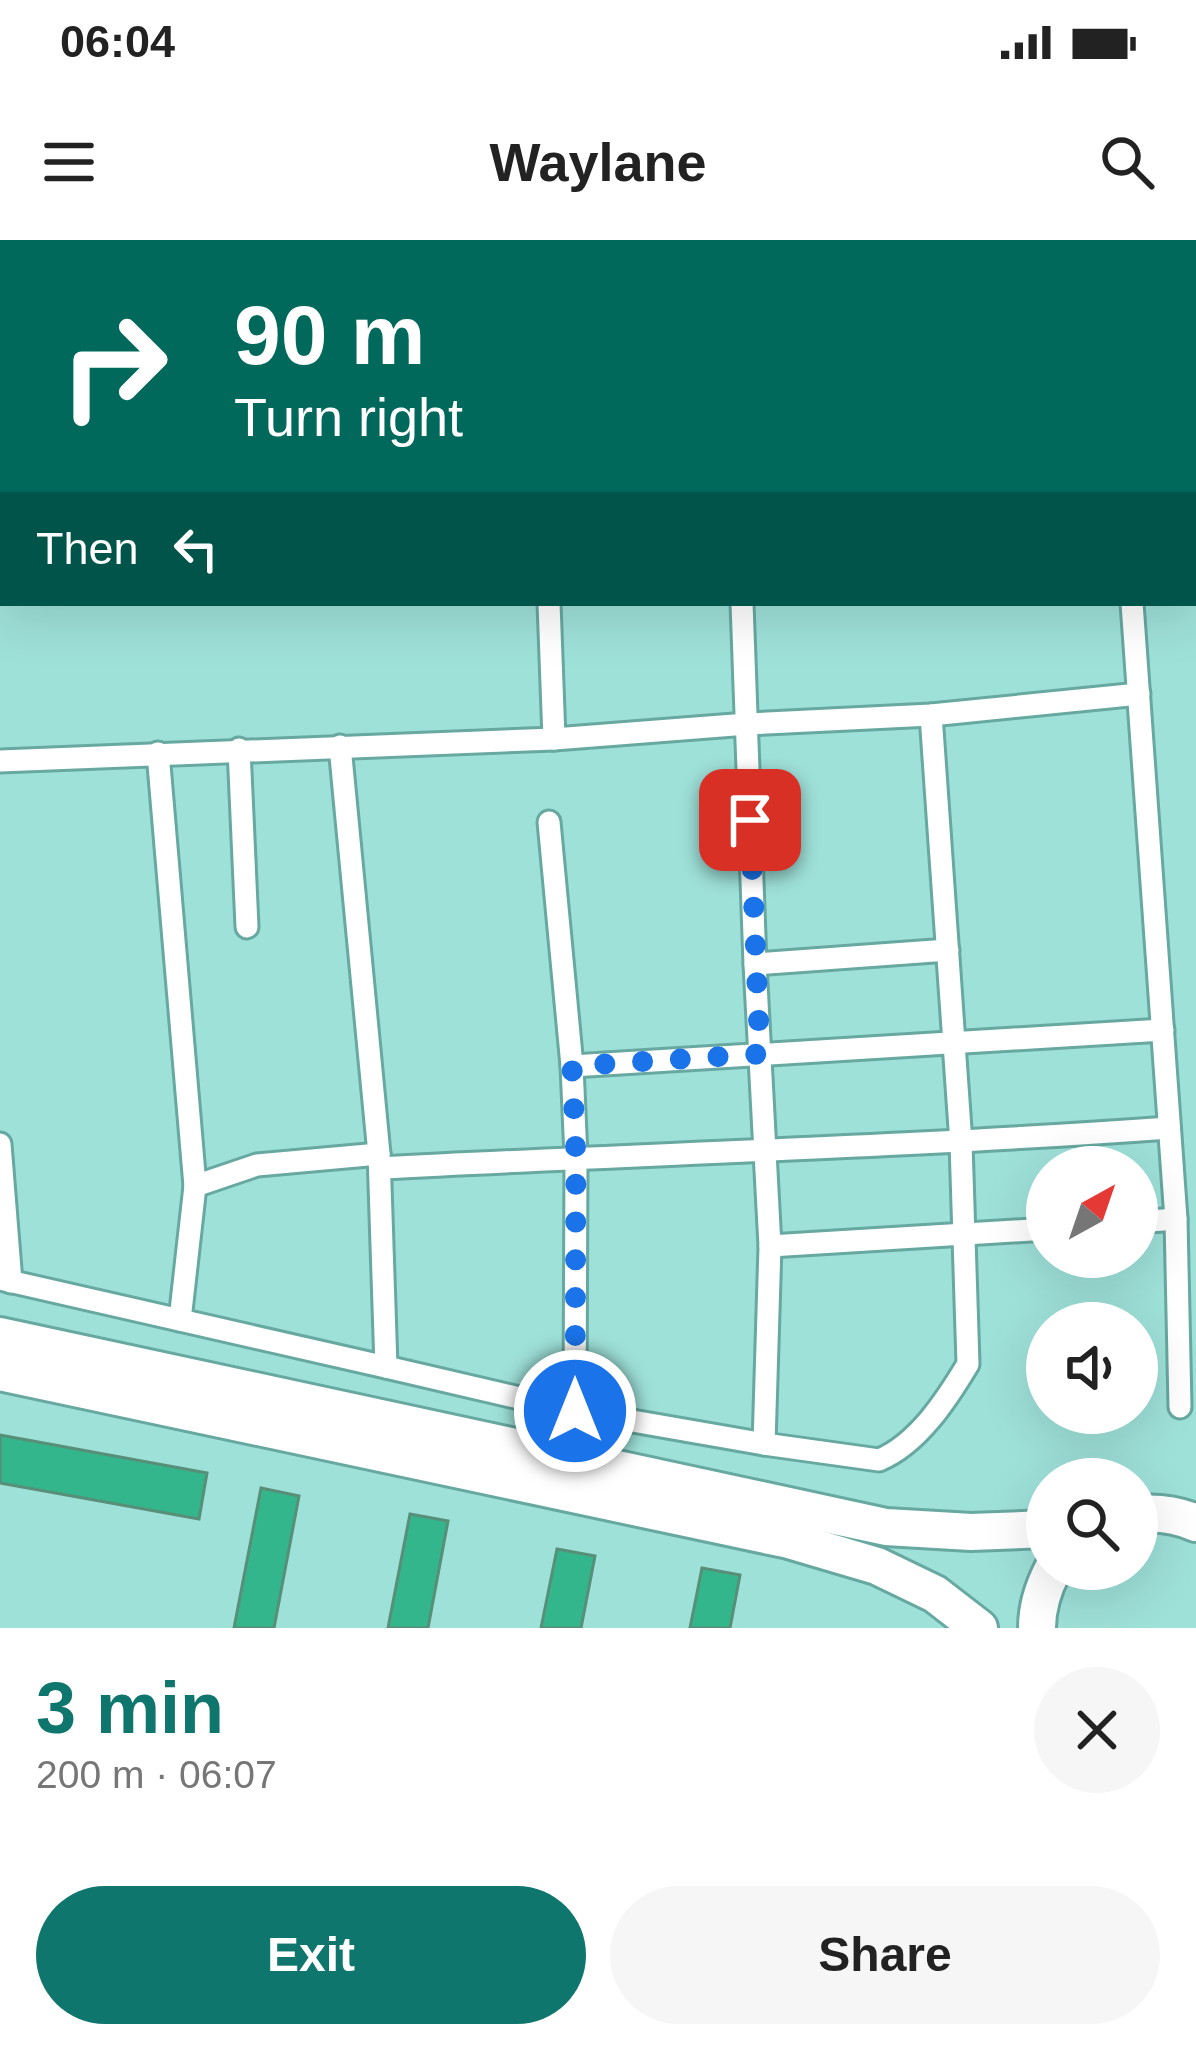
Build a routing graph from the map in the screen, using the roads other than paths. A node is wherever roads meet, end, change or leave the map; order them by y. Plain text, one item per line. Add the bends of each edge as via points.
1 (549, 606) edge
2 (742, 606) edge
3 (1132, 606) edge
4 (1139, 694) junction
5 (931, 715) junction
6 (747, 724) junction
7 (554, 739) junction
8 (340, 746) junction
9 (239, 749) junction
10 (158, 753) junction
11 (0, 760) edge
12 (549, 822) dead end
13 (248, 927) dead end
14 (948, 950) junction
15 (755, 964) junction
16 (1163, 1030) junction
17 (955, 1044) junction
18 (760, 1054) junction
19 (572, 1066) junction
20 (1169, 1128) junction
21 (962, 1143) junction
22 (0, 1144) edge
23 (765, 1148) junction
24 (576, 1157) junction
25 (379, 1161) junction
26 (195, 1186) junction
27 (1176, 1219) junction
28 (1158, 1220) edge
29 (1026, 1231) edge
30 (964, 1236) junction
31 (770, 1246) junction
32 (5, 1281) edge
33 (180, 1320) junction
34 (0, 1336) edge
35 (386, 1367) junction
36 (0, 1372) edge
37 (1180, 1407) dead end
38 (575, 1411) junction
39 (764, 1444) junction
40 (1158, 1512) edge
41 (1191, 1515) edge
42 (1026, 1530) edge
43 (1043, 1590) edge
44 (979, 1628) edge
45 (1037, 1628) edge

1 - 7 street
2 - 6 street
3 - 4 street
4 - 5 street
4 - 16 street
5 - 6 street
5 - 14 street
6 - 7 street
6 - 15 street
7 - 8 street
8 - 9 street
8 - 25 street
9 - 10 street
9 - 13 street
10 - 11 street
10 - 26 street
12 - 19 street
14 - 15 street
14 - 17 street
15 - 18 street
16 - 17 street
16 - 20 street
17 - 18 street
17 - 21 street
18 - 19 street
18 - 23 street
19 - 24 street
20 - 21 street
20 - 27 street
21 - 23 street
21 - 30 street
22 - 32 street
23 - 24 street
23 - 31 street
24 - 25 street
24 - 38 street
25 - 26 street via 257,1165
25 - 35 street
26 - 33 street
27 - 28 street
27 - 37 street
29 - 30 street
30 - 31 street
30 - 39 street via 968,1364 908,1441 879,1460
31 - 39 street
32 - 33 street
33 - 35 street
34 - 42 main road via 886,1527
35 - 38 street
36 - 44 main road via 789,1540 877,1566 935,1594
38 - 39 street
40 - 41 main road
43 - 45 main road

